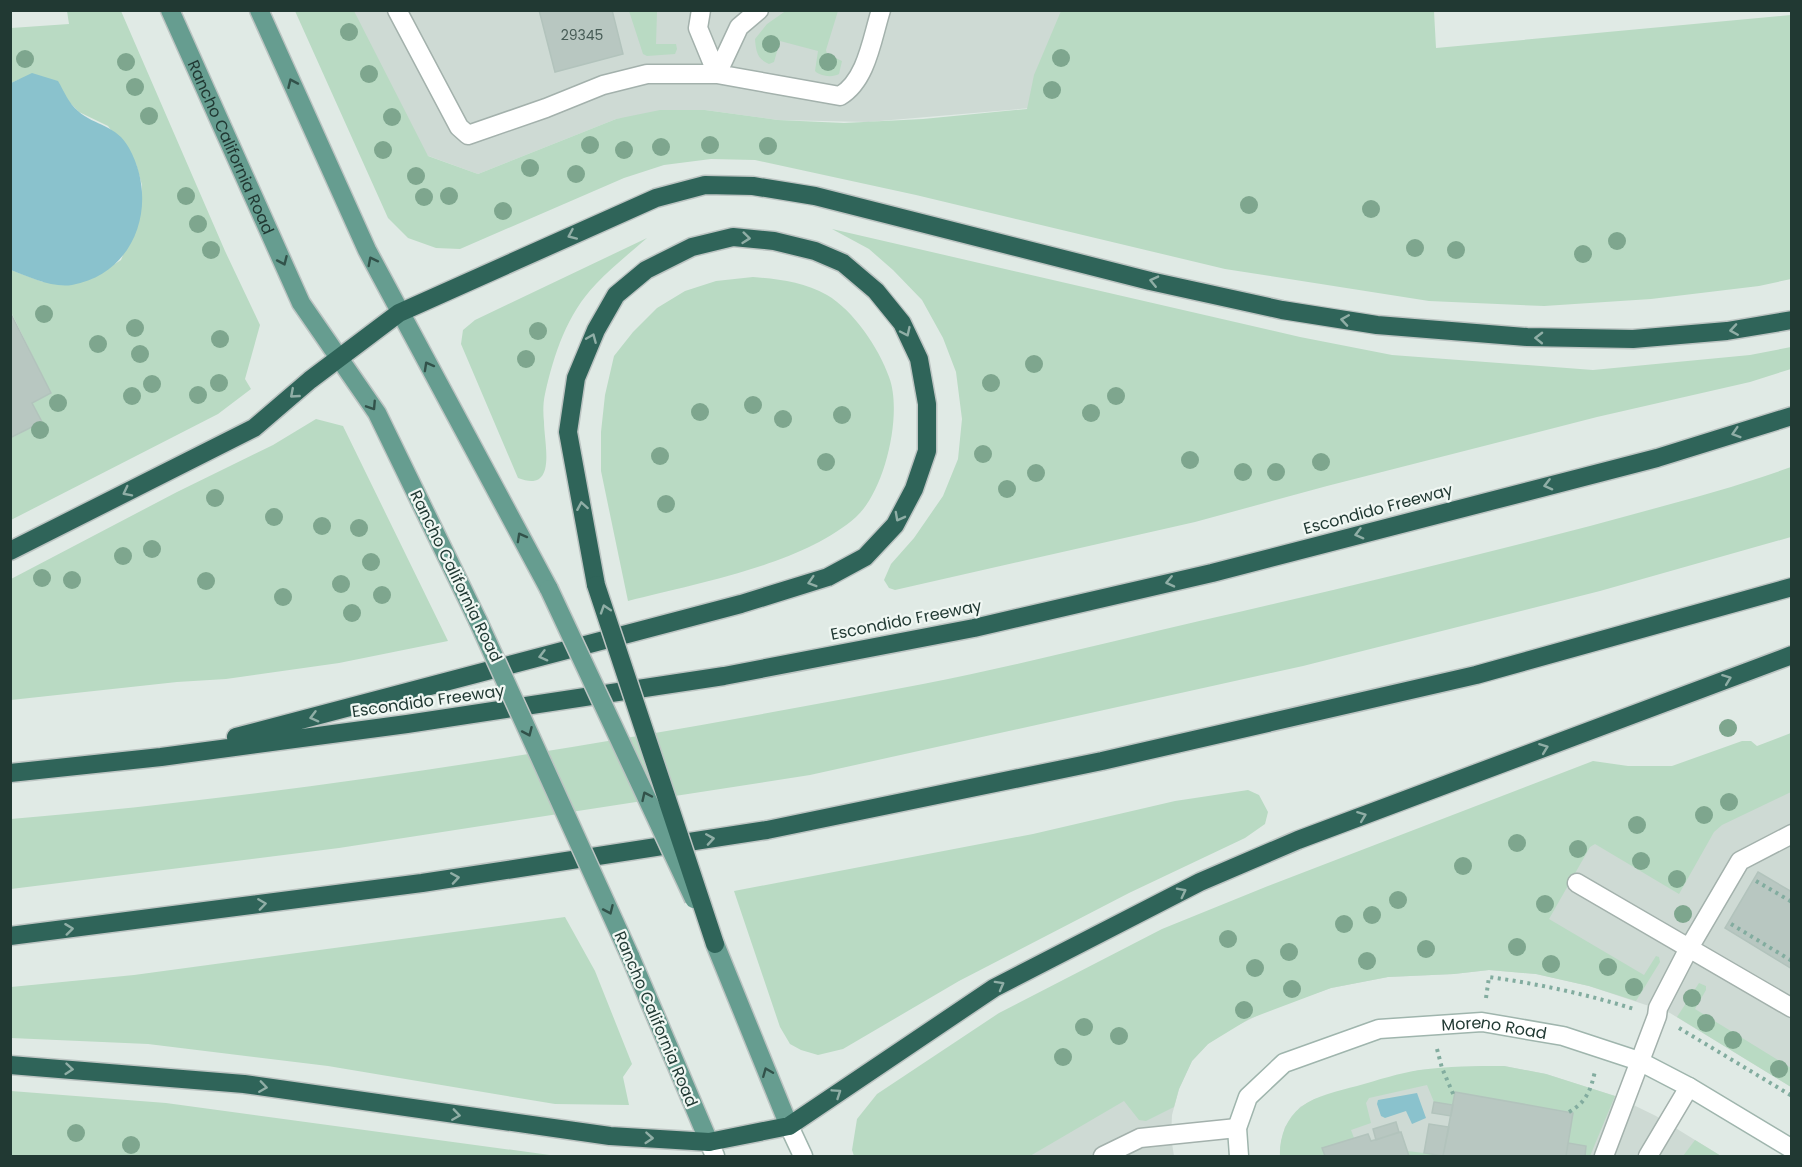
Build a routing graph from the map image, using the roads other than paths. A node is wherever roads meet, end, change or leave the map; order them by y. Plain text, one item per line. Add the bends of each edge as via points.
1 (170, 10) edge
2 (259, 10) edge
3 (397, 10) edge
4 (701, 10) edge
5 (759, 10) edge
6 (881, 10) edge
7 (717, 74) junction
8 (399, 313) junction
9 (1791, 320) edge
10 (339, 357) junction
11 (1791, 416) edge
12 (10, 551) edge
13 (1791, 587) edge
14 (1791, 655) edge
15 (161, 757) junction
16 (10, 773) edge
17 (1791, 834) edge
18 (1577, 883) dead end
19 (10, 936) edge
20 (715, 944) junction
21 (1689, 948) junction
22 (1791, 1008) edge
23 (1639, 1061) junction
24 (10, 1065) edge
25 (1689, 1087) junction
26 (789, 1126) junction
27 (1237, 1128) junction
28 (712, 1149) edge
29 (1791, 1149) edge
30 (803, 1156) edge
31 (1102, 1156) edge
32 (1239, 1156) edge
33 (1604, 1156) edge
34 (1648, 1156) edge

1 -> 10 main road, Rancho California Road via 301,303
8 -> 2 main road
3 - 7 street via 459,127 468,135 603,85 647,74
4 - 7 street via 699,28
5 - 7 street via 739,27
6 - 7 street via 862,71 850,90 840,96
9 -> 8 highway via 1727,331 1633,339 1527,337 1377,326 1150,281 815,196 753,186 705,185 656,198
8 - 10 highway
20 -> 8 main road, bridge via 549,589
10 -> 12 highway via 254,428
10 -> 28 main road, Rancho California Road, bridge via 377,413 478,621 630,956
11 -> 15 highway, Escondido Freeway via 1657,458 1212,573 974,628 724,676
19 -> 13 highway via 411,885 767,830 1102,761 1476,675
26 -> 14 highway via 994,988 1200,882 1298,840
15 - 16 highway, Escondido Freeway
20 -> 15 highway, bridge via 596,585 568,432 576,378 596,330 615,295 646,270 692,247 733,237 815,251 843,263 876,291 902,323 919,359 927,404 927,451 914,489 896,525 865,557 828,577 741,604
17 - 21 street via 1740,861
18 - 21 street
26 -> 20 main road
21 - 22 street
21 - 23 street via 1658,1008
23 - 25 street, Moreno Road
23 - 27 street, Moreno Road via 1563,1036 1482,1022 1379,1029 1284,1063 1248,1097
23 - 33 street
24 -> 28 highway via 244,1084
25 - 29 street, Moreno Road
25 - 34 street
26 - 28 highway
26 - 30 street
27 - 31 street via 1140,1138
27 - 32 street, Moreno Road

